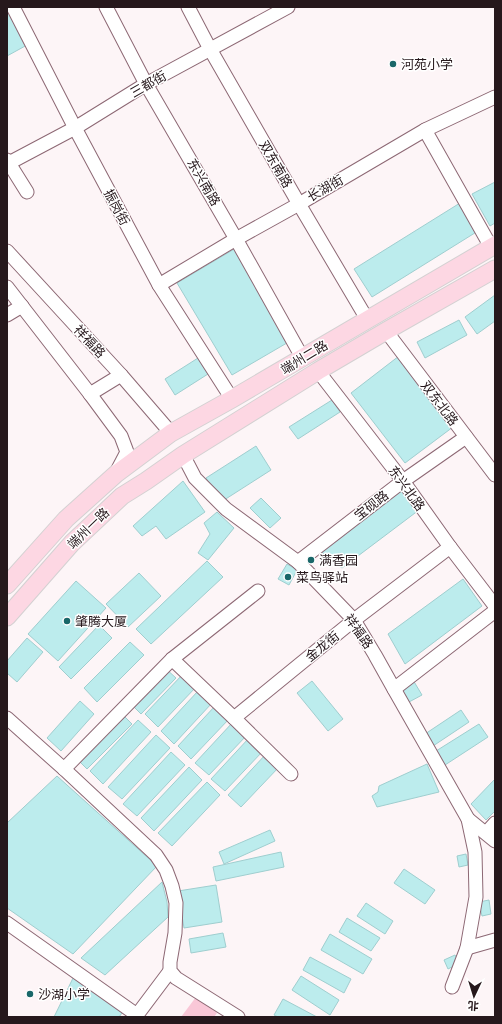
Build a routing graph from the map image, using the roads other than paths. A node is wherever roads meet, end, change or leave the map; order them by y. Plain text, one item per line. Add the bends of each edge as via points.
1 (13, 7) edge
2 (106, 7) edge
3 (188, 7) edge
4 (288, 7) edge
5 (210, 49) junction
6 (146, 84) junction
7 (495, 97) edge
8 (75, 128) junction
9 (425, 130) junction
10 (8, 162) edge
11 (27, 192) dead end
12 (299, 204) junction
13 (236, 238) junction
14 (493, 246) edge
15 (7, 251) edge
16 (495, 269) edge
17 (159, 285) junction
18 (7, 287) edge
19 (22, 306) junction
20 (7, 315) edge
21 (367, 320) junction
22 (386, 331) junction
23 (302, 358) junction
24 (318, 371) junction
25 (121, 375) junction
26 (90, 394) junction
27 (232, 399) junction
28 (171, 433) junction
29 (466, 437) junction
30 (183, 454) junction
31 (116, 474) junction
32 (495, 475) edge
33 (402, 481) junction
34 (450, 547) junction
35 (298, 562) junction
36 (7, 585) edge
37 (258, 591) dead end
38 (495, 606) edge
39 (495, 611) edge
40 (7, 617) edge
41 (354, 620) junction
42 (172, 659) junction
43 (394, 689) junction
44 (7, 718) edge
45 (234, 718) junction
46 (64, 769) junction
47 (291, 774) dead end
48 (468, 819) junction
49 (495, 823) edge
50 (490, 837) edge
51 (7, 923) edge
52 (495, 940) edge
53 (467, 948) junction
54 (170, 972) junction
55 (452, 987) dead end
56 (238, 1017) edge

1 - 8 street, 振岗街
2 - 6 street, 东兴南路
3 - 5 street, 双东南路
4 - 5 street, 三都街
5 - 6 street, 三都街
5 - 12 street, 双东南路
6 - 8 street, 三都街
6 - 13 street, 东兴南路
7 - 9 street, 长湖街
8 - 10 street, 三都街
8 - 17 street, 振岗街
9 - 12 street, 长湖街
9 - 14 street
10 - 11 street
12 - 13 street, 长湖街
12 - 21 street, 双东南路
13 - 17 street, 长湖街
13 - 23 street, 东兴南路
14 - 21 main road, 端州二路
15 - 25 street, 祥福路
16 - 22 main road, 端州二路
17 - 27 street, 振岗街
18 - 19 street
19 - 20 street
19 - 26 street
21 - 23 main road, 端州二路
22 - 24 main road, 端州二路
22 - 29 street, 双东北路
23 - 27 main road, 端州二路
24 - 30 main road, 端州二路
24 - 33 street, 东兴北路
25 - 26 street
25 - 28 street, 祥福路
26 - 31 street via 121,436 127,452
27 - 28 main road, 端州二路
28 - 31 main road, 端州二路
29 - 32 street, 双东北路
29 - 33 street, 宝砚路
30 - 35 street, 祥福路 via 195,478 226,509
30 - 40 main road, 端州一路 via 122,496 72,543
31 - 36 main road, 端州一路 via 66,519
33 - 34 street, 东兴北路
33 - 35 street, 宝砚路
34 - 38 street, 东兴北路
34 - 41 street, 金龙街
35 - 41 street, 祥福路
37 - 42 street
39 - 43 street
41 - 43 street, 祥福路
41 - 45 street, 金龙街
42 - 45 street
42 - 46 street
43 - 48 street, 祥福路
44 - 46 street
45 - 47 street
46 - 54 street via 156,855 166,870 176,903
48 - 50 street, 祥福路
48 - 53 street via 475,852 476,897
49 - 50 street
51 - 54 street via 137,1015
52 - 53 street
53 - 55 street
54 - 56 street

